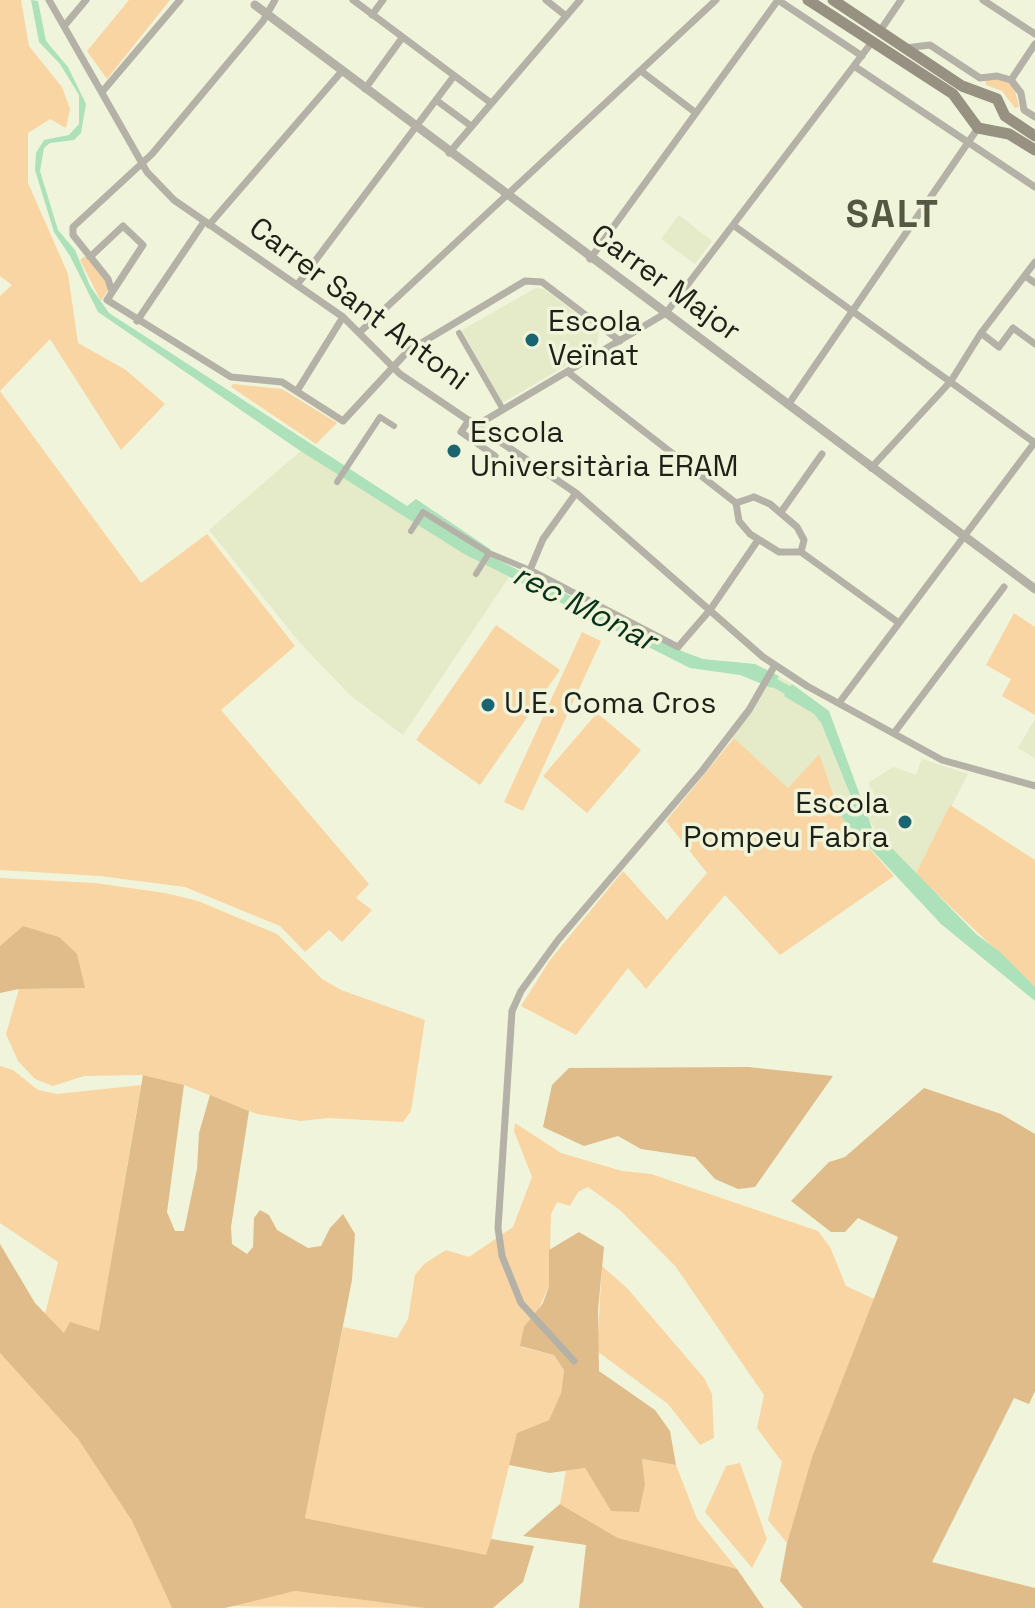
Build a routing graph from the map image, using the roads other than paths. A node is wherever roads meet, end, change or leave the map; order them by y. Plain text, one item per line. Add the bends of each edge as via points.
1 (49, 0) edge
2 (86, 0) edge
3 (180, 0) edge
4 (275, 0) edge
5 (353, 0) edge
6 (383, 0) edge
7 (546, 0) edge
8 (580, 0) edge
9 (716, 0) edge
10 (778, 0) edge
11 (808, 0) edge
12 (833, 0) edge
13 (901, 0) edge
14 (983, 0) edge
15 (251, 2) edge
16 (268, 14) junction
17 (372, 15) junction
18 (566, 16) junction
19 (65, 25) junction
20 (880, 31) junction
21 (1035, 34) edge
22 (402, 38) junction
23 (872, 42) junction
24 (1035, 44) edge
25 (905, 48) junction
26 (862, 56) junction
27 (854, 66) junction
28 (342, 71) junction
29 (641, 71) junction
30 (454, 76) junction
31 (1011, 80) junction
32 (365, 89) junction
33 (102, 92) junction
34 (985, 96) junction
35 (436, 100) junction
36 (491, 103) junction
37 (696, 113) junction
38 (972, 115) junction
39 (1005, 116) junction
40 (1035, 117) edge
41 (471, 126) junction
42 (416, 128) junction
43 (978, 128) junction
44 (994, 130) junction
45 (1035, 136) edge
46 (968, 142) junction
47 (1035, 150) edge
48 (449, 153) junction
49 (143, 164) junction
50 (1035, 187) edge
51 (507, 196) junction
52 (206, 224) junction
53 (733, 225) junction
54 (90, 257) junction
55 (590, 259) junction
56 (1035, 262) edge
57 (1025, 276) junction
58 (1035, 283) edge
59 (297, 285) junction
60 (111, 290) junction
61 (853, 310) junction
62 (666, 313) junction
63 (343, 317) junction
64 (137, 321) junction
65 (360, 332) junction
66 (459, 333) dead end
67 (981, 333) junction
68 (620, 341) junction
69 (1035, 344) edge
70 (394, 367) junction
71 (569, 373) junction
72 (951, 381) junction
73 (297, 391) junction
74 (788, 405) junction
75 (501, 406) dead end
76 (473, 422) junction
77 (394, 426) dead end
78 (1035, 442) edge
79 (822, 454) dead end
80 (495, 456) dead end
81 (871, 468) junction
82 (338, 479) dead end
83 (576, 493) junction
84 (736, 503) junction
85 (781, 512) junction
86 (413, 528) dead end
87 (963, 538) junction
88 (758, 540) junction
89 (801, 552) junction
90 (489, 553) junction
91 (530, 570) junction
92 (476, 574) dead end
93 (1004, 587) dead end
94 (1035, 589) edge
95 (710, 610) junction
96 (899, 623) junction
97 (774, 668) junction
98 (839, 703) junction
99 (894, 733) junction
100 (1035, 786) edge
101 (574, 1361) dead end

1 - 19 street, Carrer Sant Antoni
2 - 19 street
3 - 33 street
4 - 16 street
5 - 17 street
6 - 17 street
7 - 18 street
8 - 18 street
9 - 29 street
10 - 26 street
10 - 37 street
11 - 23 main road
12 - 20 main road
13 - 20 street
14 - 21 street
15 - 16 street, Carrer Major
16 - 28 street, Carrer Major
16 - 49 street
17 - 22 street
18 - 36 street
19 - 33 street, Carrer Sant Antoni
20 - 25 main road
22 - 30 street
22 - 32 street
23 - 26 street
23 - 38 main road via 953,94
24 - 31 street
25 - 31 street via 930,45 980,78
25 - 34 main road
26 - 27 street
27 - 46 street
27 - 53 street
28 - 32 street, Carrer Major
28 - 52 street
29 - 37 street
29 - 51 street
30 - 35 street
30 - 36 street
31 - 40 street via 1021,93 1024,110
32 - 42 street, Carrer Major
33 - 49 street, Carrer Sant Antoni
34 - 38 main road
34 - 39 main road via 1000,101
35 - 41 street
35 - 42 street
36 - 41 street
37 - 55 street
38 - 43 main road
39 - 44 main road
39 - 45 main road
41 - 48 street
42 - 48 street, Carrer Major
42 - 59 street
43 - 44 main road
43 - 46 street
44 - 47 main road
46 - 50 street
46 - 61 street
48 - 51 street, Carrer Major
49 - 52 street, Carrer Sant Antoni via 167,194
49 - 54 street via 73,227
51 - 55 street, Carrer Major
51 - 65 street
52 - 59 street, Carrer Sant Antoni
52 - 64 street
53 - 61 street
53 - 62 street
54 - 60 street
54 - 60 street via 123,226 143,245
55 - 62 street, Carrer Major
56 - 57 street
57 - 58 street
57 - 67 street
59 - 63 street, Carrer Sant Antoni
60 - 64 street via 107,300
61 - 72 street
61 - 74 street
62 - 68 street
62 - 74 street, Carrer Major
63 - 65 street, Carrer Sant Antoni
63 - 73 street
64 - 73 street via 231,377 282,382
65 - 70 street, Carrer Sant Antoni
66 - 75 street
67 - 69 street via 999,347 1013,328
67 - 72 street
68 - 70 street via 542,282 525,281 408,351
68 - 71 street
70 - 73 street via 343,421
70 - 76 street, Carrer Sant Antoni
71 - 76 street
71 - 84 street
72 - 78 street
72 - 81 street
74 - 81 street, Carrer Major
76 - 80 street via 461,432
76 - 83 street, Carrer Sant Antoni
77 - 82 street via 380,417
78 - 87 street
79 - 85 street
81 - 87 street, Carrer Major
83 - 91 street via 543,539
83 - 95 street, Carrer Sant Antoni
84 - 85 street via 754,497
84 - 88 street via 739,521
85 - 89 street via 802,533
86 - 90 street via 423,512
87 - 94 street, Carrer Major
87 - 96 street
88 - 89 street via 779,552
88 - 95 street
89 - 96 street
90 - 91 street
90 - 92 street
91 - 95 street via 678,647
93 - 99 street
95 - 97 street, Carrer Sant Antoni
96 - 98 street
97 - 98 street, Carrer Sant Antoni
97 - 101 street via 702,771 558,940 512,1011 498,1228 502,1256 521,1303
98 - 99 street, Carrer Sant Antoni
99 - 100 street, Carrer Sant Antoni via 942,760

